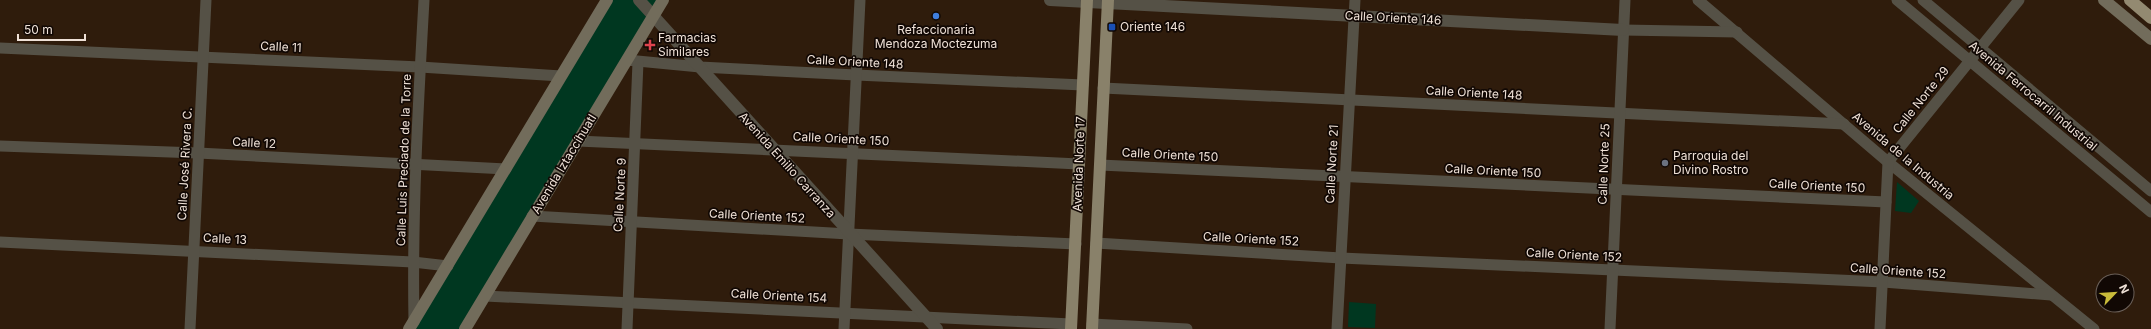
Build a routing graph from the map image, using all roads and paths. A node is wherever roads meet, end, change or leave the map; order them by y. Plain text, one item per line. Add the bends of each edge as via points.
1 (206, 0) edge
2 (424, 0) edge
3 (606, 0) edge
4 (639, 0) edge
5 (663, 0) edge
6 (860, 0) edge
7 (1050, 0) edge
8 (1355, 0) edge
9 (1625, 0) edge
10 (1698, 0) edge
11 (1897, 0) edge
12 (1923, 0) edge
13 (2019, 0) edge
14 (2104, 0) edge
15 (2130, 0) edge
16 (1087, 1) edge
17 (1108, 2) edge
18 (654, 16) junction
19 (1354, 16) junction
20 (2151, 18) edge
21 (1623, 30) junction
22 (1737, 32) junction
23 (2151, 39) edge
24 (0, 48) edge
25 (1981, 48) junction
26 (203, 56) junction
27 (632, 61) junction
28 (1970, 61) junction
29 (700, 66) junction
30 (420, 67) junction
31 (856, 75) junction
32 (561, 76) junction
33 (1082, 85) junction
34 (1104, 88) junction
35 (1349, 100) junction
36 (1620, 114) junction
37 (1844, 124) junction
38 (578, 141) junction
39 (636, 144) junction
40 (0, 146) edge
41 (773, 149) junction
42 (198, 153) junction
43 (852, 153) junction
44 (1888, 162) junction
45 (416, 164) junction
46 (1079, 164) junction
47 (1100, 165) junction
48 (506, 169) junction
49 (1344, 178) junction
50 (2147, 188) edge
51 (1616, 190) junction
52 (2134, 197) junction
53 (1886, 202) junction
54 (2151, 212) edge
55 (532, 216) junction
56 (632, 222) junction
57 (849, 234) junction
58 (0, 242) edge
59 (1096, 243) junction
60 (1076, 244) junction
61 (194, 250) junction
62 (1341, 258) junction
63 (413, 262) junction
64 (448, 266) junction
65 (1614, 270) junction
66 (1883, 282) junction
67 (2051, 295) junction
68 (485, 296) junction
69 (628, 302) junction
70 (845, 312) junction
71 (926, 317) junction
72 (411, 325) edge
73 (1092, 326) edge
74 (1071, 327) edge
75 (190, 329) edge
76 (465, 329) edge
77 (627, 329) edge
78 (844, 329) edge
79 (937, 329) edge
80 (1187, 329) edge
81 (1337, 329) edge
82 (1610, 329) edge
83 (1880, 329) edge
84 (2094, 329) edge

1 - 26 street, Calle José Rivera C.
2 - 30 street, Calle Luis Preciado de la Torre
3 - 32 main road
4 - 18 street, Avenida Emilio Carranza
5 - 18 main road, Avenida Iztaccíhuatl
6 - 31 street
7 - 16 street, Calle Oriente 146
8 - 19 street, Calle Norte 21
9 - 21 street, Calle Norte 25
10 - 22 street, Avenida de la Industria
11 - 28 street, Avenida Ferrocarril Industrial
12 - 25 street, Avenida Ferrocarril Industrial
13 - 25 street, Calle Norte 29
14 - 23 main road
15 - 20 highway
16 - 17 street, Calle Oriente 146
16 - 33 main road, Avenida Norte 17
17 - 19 street, Calle Oriente 146
17 - 34 main road, Avenida Norte 17
18 - 27 main road, Avenida Iztaccíhuatl
18 - 29 street, Avenida Emilio Carranza
19 - 21 street, Calle Oriente 146
19 - 35 street, Calle Norte 21
21 - 22 street, Calle Oriente 146
21 - 36 street, Calle Norte 25
22 - 37 street, Avenida de la Industria
24 - 26 street, Calle 11
25 - 28 street, Calle Norte 29
25 - 50 street, Avenida Ferrocarril Industrial
26 - 30 street, Calle 11
26 - 42 street, Calle José Rivera C.
27 - 29 street, Calle Oriente 148
27 - 38 main road, Avenida Iztaccíhuatl
27 - 39 street, Calle Norte 9
28 - 44 street, Calle Norte 29
28 - 52 street, Avenida Ferrocarril Industrial
29 - 31 street, Calle Oriente 148
29 - 41 street, Avenida Emilio Carranza
30 - 32 street, Calle 11
30 - 45 street, Calle Luis Preciado de la Torre
31 - 33 street, Calle Oriente 148
31 - 43 street
32 - 48 main road
33 - 46 main road, Avenida Norte 17
34 - 35 street, Calle Oriente 148
34 - 47 main road, Avenida Norte 17
35 - 36 street, Calle Oriente 148
35 - 49 street, Calle Norte 21
36 - 37 street, Calle Oriente 148
36 - 51 street, Calle Norte 25
37 - 44 street, Avenida de la Industria
38 - 39 street, Calle Oriente 150
38 - 55 main road, Avenida Iztaccíhuatl
39 - 41 street, Calle Oriente 150
39 - 56 street, Calle Norte 9
40 - 42 street, Calle 12
41 - 43 street, Calle Oriente 150
41 - 57 street, Avenida Emilio Carranza
42 - 45 street, Calle 12
42 - 61 street, Calle José Rivera C.
43 - 46 street, Calle Oriente 150
43 - 57 street
44 - 53 street
44 - 67 street, Avenida de la Industria
45 - 48 street, Calle 12
45 - 63 street, Calle Luis Preciado de la Torre
46 - 60 main road, Avenida Norte 17
47 - 49 street, Calle Oriente 150
47 - 59 main road, Avenida Norte 17
48 - 64 main road
49 - 51 street, Calle Oriente 150
49 - 62 street, Calle Norte 21
50 - 52 street
51 - 53 street, Calle Oriente 150
51 - 65 street, Calle Norte 25
52 - 54 street, Avenida Ferrocarril Industrial
53 - 66 street
55 - 56 street, Calle Oriente 152
55 - 68 main road, Avenida Iztaccíhuatl
56 - 57 street, Calle Oriente 152
56 - 69 street, Calle Norte 9
57 - 60 street, Calle Oriente 152
57 - 70 street
57 - 71 street, Avenida Emilio Carranza
58 - 61 street, Calle 13
59 - 62 street, Calle Oriente 152
59 - 73 main road, Avenida Norte 17
60 - 74 main road, Avenida Norte 17
61 - 63 street, Calle 13
61 - 75 street, Calle José Rivera C.
62 - 65 street, Calle Oriente 152
62 - 81 street, Calle Norte 21
63 - 64 street, Calle 13
63 - 72 street, Calle Luis Preciado de la Torre
64 - 72 main road
65 - 66 street, Calle Oriente 152
65 - 82 street, Calle Norte 25
66 - 67 street, Calle Oriente 152
66 - 83 street
67 - 84 street, Avenida de la Industria
68 - 69 street, Calle Oriente 154
68 - 76 main road, Avenida Iztaccíhuatl
69 - 70 street, Calle Oriente 154
69 - 77 street, Calle Norte 9
70 - 71 street, Calle Oriente 154
70 - 78 street
71 - 74 street, Calle Oriente 154
71 - 79 street, Avenida Emilio Carranza
73 - 80 street

